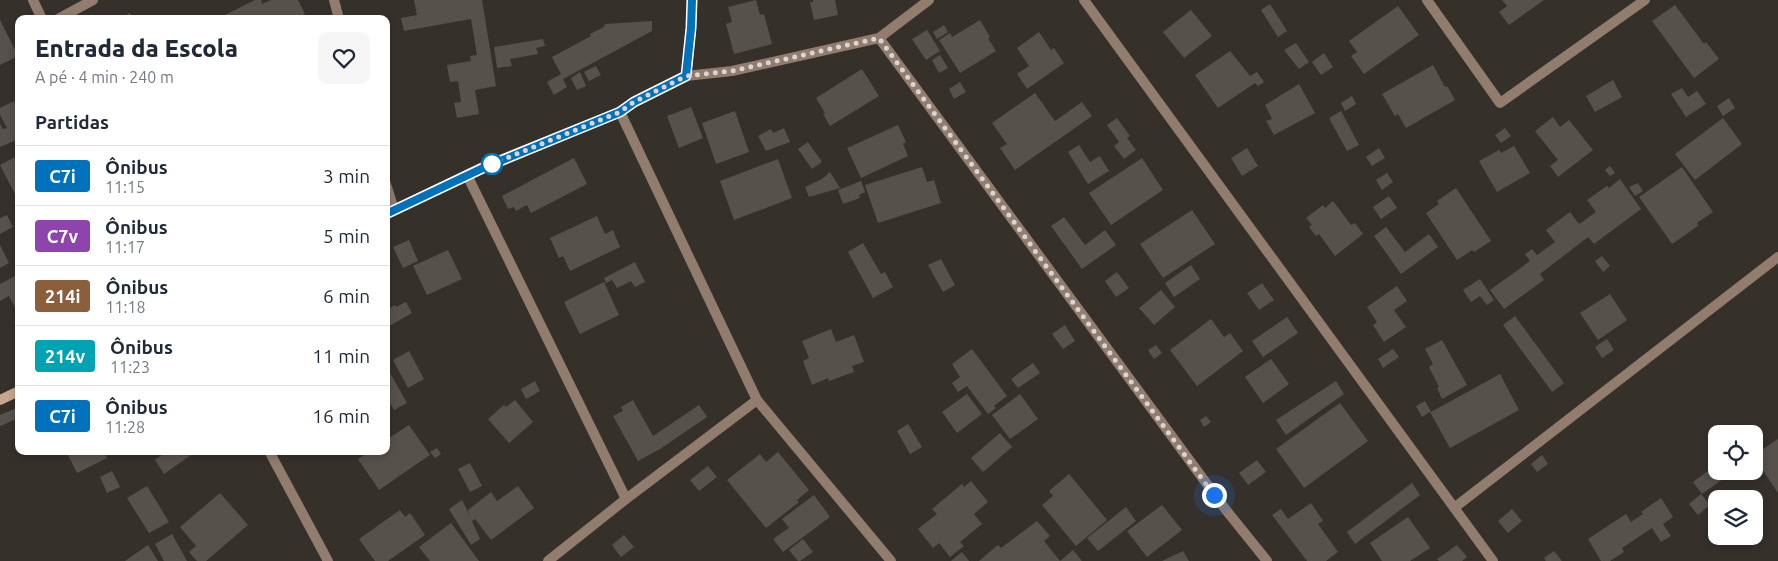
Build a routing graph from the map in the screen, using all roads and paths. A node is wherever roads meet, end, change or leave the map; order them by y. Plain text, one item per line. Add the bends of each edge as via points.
1 (33, 0) edge
2 (94, 0) edge
3 (334, 0) edge
4 (692, 0) edge
5 (929, 0) edge
6 (1084, 0) edge
7 (1427, 0) edge
8 (1645, 0) edge
9 (40, 15) edge
10 (66, 15) edge
11 (338, 15) edge
12 (879, 38) junction
13 (686, 76) junction
14 (620, 112) junction
15 (468, 175) junction
16 (390, 212) edge
17 (1778, 257) edge
18 (15, 393) edge
19 (0, 400) edge
20 (757, 400) junction
21 (271, 455) edge
22 (626, 499) junction
23 (1454, 508) junction
24 (328, 561) edge
25 (548, 561) edge
26 (891, 561) edge
27 (1267, 561) edge
28 (1493, 561) edge

1 - 9 street
2 - 10 street
3 - 11 street
4 - 13 street
5 - 12 street
6 - 23 street
7 - 8 street via 1500,103
12 - 13 street via 732,71
12 - 27 street via 1226,510
13 - 14 street
14 - 15 street
14 - 20 street
15 - 16 street
15 - 22 street
17 - 23 street
18 - 19 street
20 - 22 street
20 - 26 street
21 - 24 street
22 - 25 street
23 - 28 street

